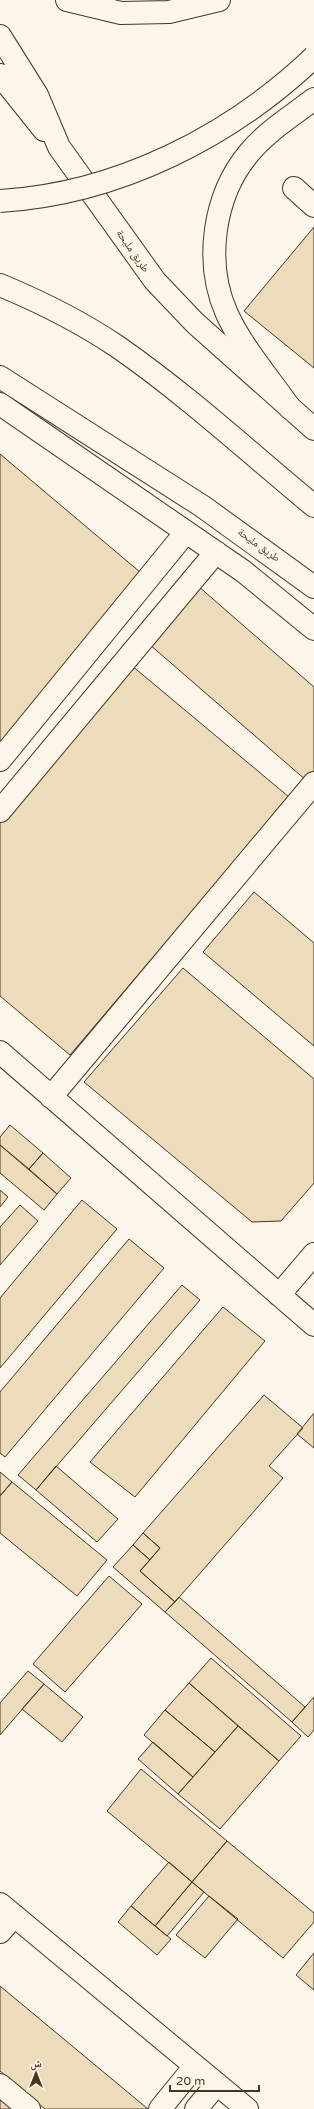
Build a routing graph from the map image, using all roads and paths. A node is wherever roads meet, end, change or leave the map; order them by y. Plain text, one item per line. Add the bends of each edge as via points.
1 (67, 0) edge
2 (219, 0) edge
3 (0, 36) edge
4 (314, 57) edge
5 (0, 75) edge
6 (314, 99) edge
7 (59, 147) junction
8 (294, 188) dead end
9 (0, 201) edge
10 (314, 206) edge
11 (0, 285) edge
12 (0, 377) edge
13 (0, 404) edge
14 (290, 408) junction
15 (314, 429) edge
16 (314, 506) edge
17 (186, 532) junction
18 (216, 552) junction
19 (314, 587) edge
20 (314, 629) edge
21 (0, 760) edge
22 (314, 783) edge
23 (0, 810) edge
24 (0, 1052) edge
25 (51, 1097) junction
26 (314, 1254) edge
27 (279, 1295) junction
28 (314, 1325) edge
29 (4, 1909) edge
30 (0, 1932) edge
31 (195, 2066) junction
32 (217, 2084) junction
33 (0, 2085) edge
34 (29, 2109) edge
35 (160, 2109) edge
36 (196, 2109) edge
37 (247, 2109) edge

1 - 2 main road via 128,13 169,12
3 - 7 main road, طريق مليحة via 37,95
4 - 9 main road, bridge via 290,80 262,100 212,134 175,155 74,190
5 - 7 main road
6 - 14 main road via 272,129 248,153 228,189 219,214 214,248 217,282 227,314
7 - 14 main road, طريق مليحة via 155,281 195,323
8 - 10 main road
11 - 16 main road via 73,319 118,347 160,378
12 - 19 main road, طريق مليحة via 208,510
13 - 17 main road
14 - 15 main road, طريق مليحة
17 - 18 main road
17 - 21 main road
18 - 20 main road
18 - 23 main road
22 - 25 main road
24 - 25 main road
25 - 27 main road
26 - 27 main road
27 - 28 main road
29 - 30 main road
29 - 31 main road
31 - 32 main road
31 - 35 main road
32 - 36 main road
32 - 37 main road
33 - 34 main road

